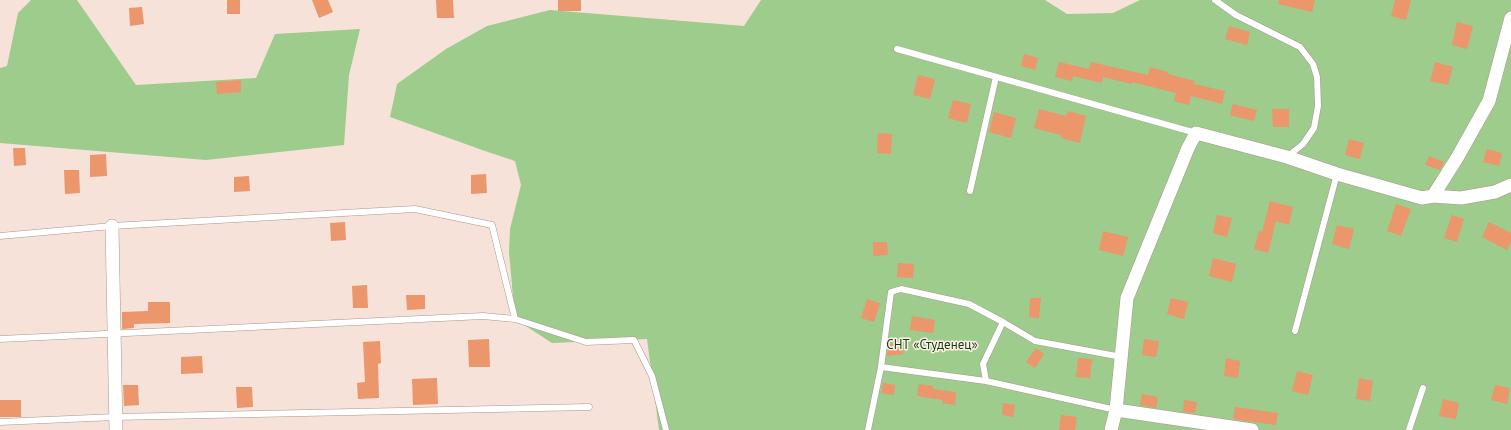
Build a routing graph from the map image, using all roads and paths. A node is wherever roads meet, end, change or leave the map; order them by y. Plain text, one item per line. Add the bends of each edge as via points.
1 (1215, 0) edge
2 (1511, 18) edge
3 (897, 49) dead end
4 (996, 77) junction
5 (1196, 133) junction
6 (1287, 157) junction
7 (1337, 174) junction
8 (1511, 185) edge
9 (970, 191) dead end
10 (1433, 196) junction
11 (112, 226) junction
12 (0, 236) edge
13 (515, 319) junction
14 (1002, 322) junction
15 (1296, 331) dead end
16 (114, 332) junction
17 (0, 339) edge
18 (1122, 357) junction
19 (881, 367) junction
20 (986, 381) junction
21 (1423, 388) dead end
22 (589, 407) dead end
23 (1116, 410) junction
24 (0, 422) edge
25 (115, 424) edge
26 (666, 430) edge
27 (868, 430) edge
28 (1111, 430) edge
29 (1252, 430) edge
30 (1409, 430) edge

1 - 6 lane via 1236,14 1300,47 1313,64 1317,77 1318,106 1314,128 1303,144
2 - 10 street via 1489,101
3 - 4 lane
4 - 5 lane
4 - 9 lane
5 - 6 street
5 - 18 street via 1127,298
6 - 7 street
7 - 10 street via 1422,198
7 - 15 lane
8 - 10 street via 1495,192 1461,198
11 - 12 lane
11 - 13 lane via 415,209 492,225
11 - 16 street
13 - 16 lane via 483,316
13 - 26 lane via 586,342 634,340 652,376
14 - 18 lane via 1035,341
14 - 19 lane via 969,304 901,289 890,292
14 - 20 lane via 983,364
16 - 17 lane
16 - 25 street
18 - 23 street
19 - 20 lane
19 - 27 lane
20 - 23 lane
21 - 30 lane
22 - 25 lane
23 - 28 street
23 - 29 street
24 - 25 lane

